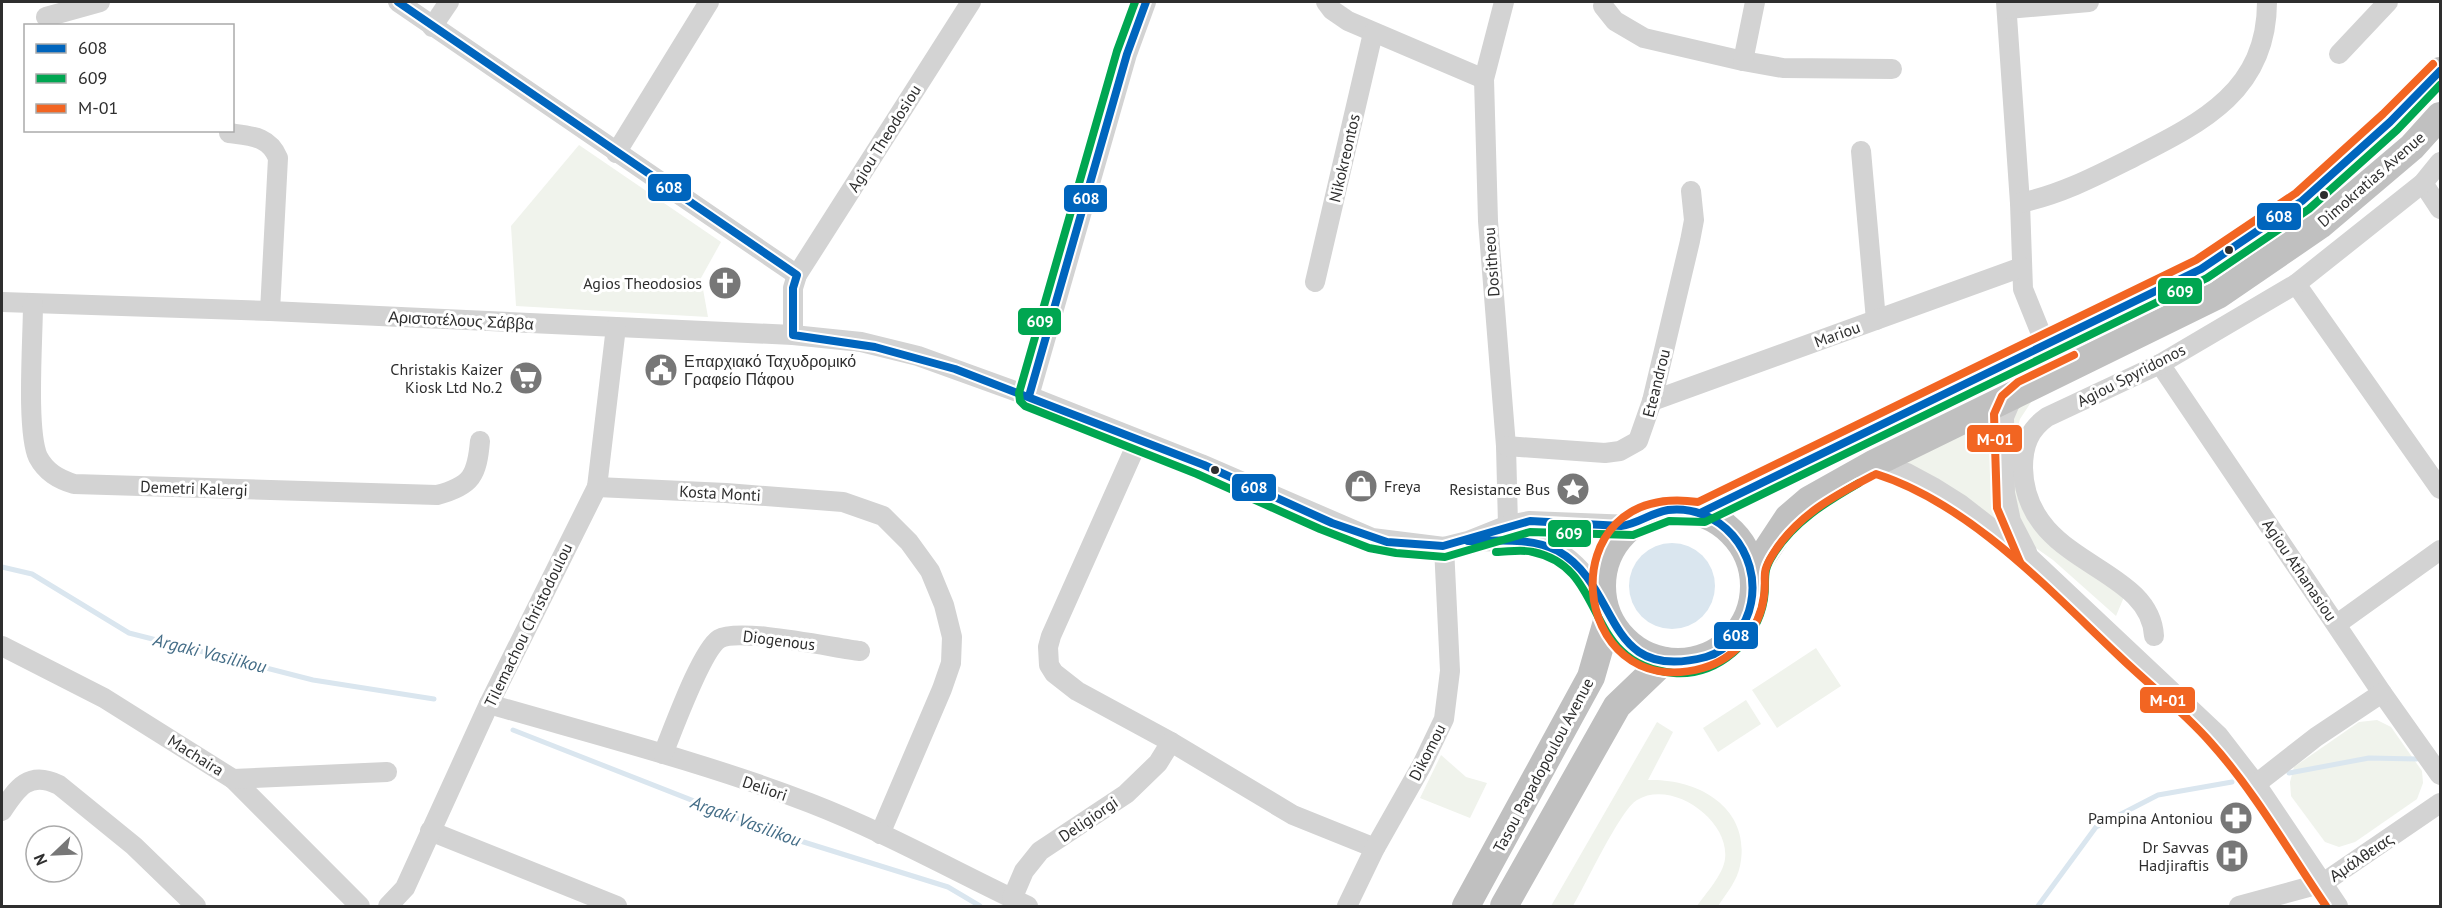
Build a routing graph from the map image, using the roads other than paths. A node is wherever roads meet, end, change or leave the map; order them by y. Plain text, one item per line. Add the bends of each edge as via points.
1 (100, 2) edge
2 (398, 2) edge
3 (449, 2) edge
4 (709, 2) edge
5 (971, 2) edge
6 (1146, 2) edge
7 (1326, 2) edge
8 (1504, 2) edge
9 (1755, 2) edge
10 (2088, 2) edge
11 (2267, 2) edge
12 (2388, 2) edge
13 (2006, 5) edge
14 (1603, 6) dead end
15 (46, 17) dead end
16 (432, 27) junction
17 (1373, 33) junction
18 (2339, 54) dead end
19 (1743, 61) junction
20 (1892, 69) dead end
21 (2440, 71) edge
22 (1484, 79) junction
23 (2440, 116) edge
24 (229, 133) dead end
25 (1861, 151) dead end
26 (616, 153) junction
27 (2440, 162) edge
28 (2423, 183) junction
29 (1690, 190) dead end
30 (2020, 203) junction
31 (2440, 209) edge
32 (2022, 267) junction
33 (797, 275) junction
34 (1315, 282) dead end
35 (2295, 284) junction
36 (2, 302) edge
37 (33, 304) junction
38 (270, 311) junction
39 (1876, 321) junction
40 (616, 327) junction
41 (793, 335) junction
42 (2046, 346) junction
43 (2160, 364) junction
44 (2024, 391) junction
45 (1029, 396) junction
46 (1652, 401) junction
47 (480, 441) dead end
48 (1138, 441) junction
49 (1506, 446) junction
50 (1875, 463) junction
51 (597, 487) junction
52 (2440, 489) edge
53 (1700, 513) junction
54 (1508, 525) junction
55 (1632, 525) junction
56 (1468, 541) junction
57 (1444, 547) junction
58 (2440, 550) edge
59 (2030, 558) junction
60 (1753, 571) junction
61 (1605, 608) junction
62 (2337, 624) junction
63 (2154, 636) dead end
64 (2, 646) edge
65 (860, 651) dead end
66 (1664, 661) junction
67 (2382, 693) junction
68 (489, 704) junction
69 (1172, 742) junction
70 (663, 754) junction
71 (387, 772) dead end
72 (2440, 775) edge
73 (233, 778) junction
74 (2256, 784) junction
75 (2440, 803) edge
76 (2, 811) edge
77 (430, 831) junction
78 (880, 834) junction
79 (1375, 848) junction
80 (2323, 883) junction
81 (584, 900) edge
82 (1020, 903) edge
83 (196, 906) edge
84 (360, 906) edge
85 (388, 906) edge
86 (617, 906) edge
87 (1347, 906) edge
88 (1466, 906) edge
89 (1504, 906) edge
90 (2239, 906) edge
91 (2338, 906) edge

1 - 15 street
2 - 16 street
3 - 16 street
4 - 26 street
5 - 33 street, Agiou Theodosiou
6 - 45 street via 1126,54
7 - 17 street via 1348,21
8 - 22 street, Dositheou
9 - 19 street
10 - 13 street
11 - 30 street via 2261,48 2247,76 2216,111 2078,186
12 - 18 street
13 - 30 street
14 - 19 street via 1615,21 1644,38
16 - 26 street
17 - 22 street
17 - 34 street, Nikokreontos
19 - 20 street via 1783,68
21 - 42 highway, Dimokratias Avenue via 2302,201 2241,244 2201,269
22 - 49 street, Dositheou via 1488,221
23 - 44 highway, Dimokratias Avenue via 2412,147 2320,225 2259,268 2218,295
24 - 38 street via 268,142 279,158
25 - 39 street
26 - 33 street
27 - 28 street, Agiou Spyridonos
28 - 31 street
28 - 35 street, Agiou Spyridonos
29 - 46 street, Eteandrou via 1694,220
30 - 32 street
32 - 39 street, Mariou
32 - 42 street via 2026,302
33 - 41 street via 793,288
35 - 43 street, Agiou Spyridonos
35 - 52 street
36 - 37 street, Αριστοτέλους Σάββα
37 - 38 street, Αριστοτέλους Σάββα
37 - 47 street, Demetri Kalergi via 33,434 39,457 60,480 74,484 438,495 452,491 472,477 478,467
38 - 40 street, Αριστοτέλους Σάββα
39 - 46 street, Mariou
40 - 41 street, Αριστοτέλους Σάββα
40 - 51 street, Tilemachou Christodoulou
41 - 45 street, Αριστοτέλους Σάββα via 861,342 918,356
42 - 53 highway, Dimokratias Avenue
43 - 62 street, Agiou Athanasiou
43 - 63 street, Agiou Spyridonos via 2047,417 2029,435 2023,463 2028,497 2044,529 2137,597 2153,622
44 - 50 highway, Dimokratias Avenue
44 - 59 street via 2010,403 2004,417 2005,493 2011,521
45 - 48 street, Αριστοτέλους Σάββα
46 - 49 street, Eteandrou via 1638,441 1620,451
48 - 57 street, Αριστοτέλους Σάββα via 1371,538
48 - 69 street via 1051,636 1047,656 1054,674 1064,682
49 - 54 street, Dositheou
50 - 59 street via 1933,487
50 - 60 highway, Dimokratias Avenue via 1809,500 1788,518
51 - 68 street, Tilemachou Christodoulou
51 - 78 street, Kosta Monti via 843,502 883,516 909,542 930,571 944,605 952,637 951,663
53 - 55 highway via 1668,510
53 - 60 highway via 1735,535
54 - 55 street via 1551,520
54 - 56 street
55 - 61 highway via 1613,545 1603,570
56 - 57 street
56 - 61 street via 1536,542 1563,554 1584,572
57 - 79 street, Dikomou via 1450,671 1444,719
58 - 62 street
59 - 74 street via 2218,735
60 - 66 highway via 1754,596 1747,620 1732,640 1712,655 1696,660
61 - 66 highway via 1622,638 1641,653
61 - 88 highway, Tasou Papadopoulou Avenue via 1591,677
62 - 67 street, Agiou Athanasiou
64 - 73 street, Machaira via 104,698
65 - 70 street, Diogenous via 743,634 720,638 706,653
66 - 89 highway, Tasou Papadopoulou Avenue via 1617,706
67 - 72 street, Agiou Athanasiou
67 - 74 street
68 - 70 street, Deliori
68 - 77 street, Tilemachou Christodoulou
69 - 79 street via 1293,815
69 - 82 street, Deligiorgi via 1158,763 1126,794 1040,850 1024,871
70 - 78 street, Deliori via 810,803
71 - 73 street
73 - 84 street, Machaira
74 - 80 street
75 - 80 street, Αμάλθειας
76 - 83 street via 21,785 46,779 59,785 134,846
77 - 81 street
77 - 85 street, Tilemachou Christodoulou via 405,888
78 - 82 street, Deliori
79 - 87 street, Dikomou
80 - 90 street, Αμάλθειας
80 - 91 street
81 - 86 street

